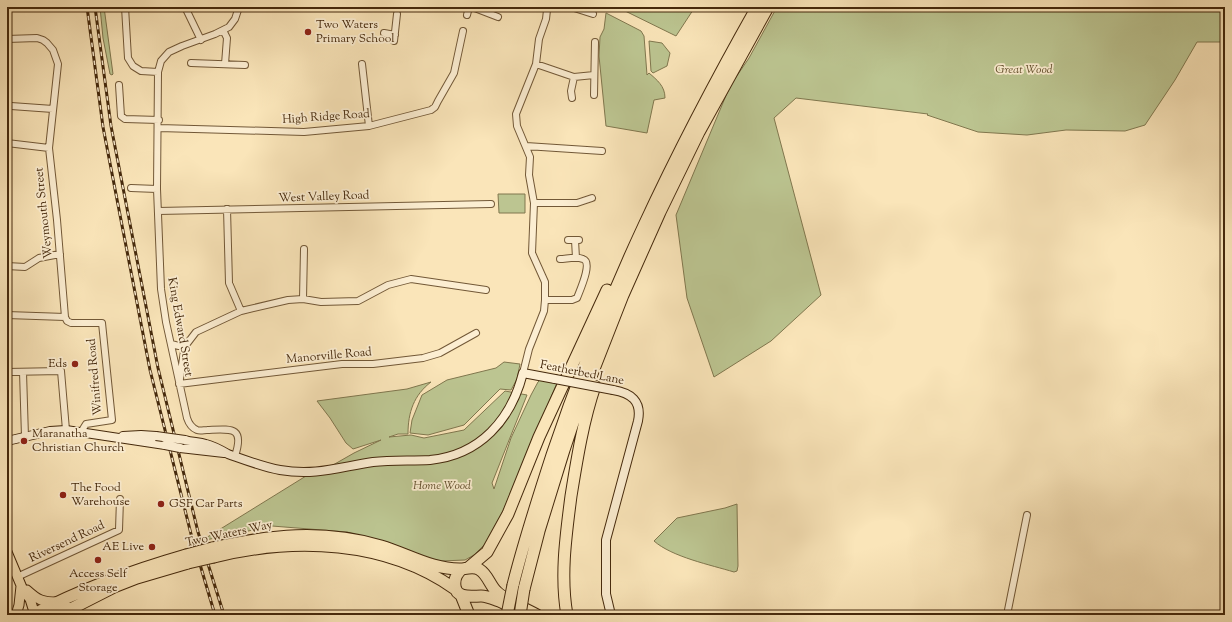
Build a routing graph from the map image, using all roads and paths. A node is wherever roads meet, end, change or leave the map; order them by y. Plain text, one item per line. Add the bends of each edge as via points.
1 (125, 7) edge
2 (184, 7) edge
3 (239, 7) edge
4 (469, 7) edge
5 (472, 7) edge
6 (546, 7) edge
7 (571, 7) edge
8 (757, 7) edge
9 (768, 7) edge
10 (397, 14) dead end
11 (593, 14) dead end
12 (467, 15) dead end
13 (498, 17) dead end
14 (134, 23) dead end
15 (126, 24) junction
16 (224, 30) junction
17 (463, 31) dead end
18 (384, 33) dead end
19 (7, 39) edge
20 (201, 40) junction
21 (595, 42) dead end
22 (190, 63) dead end
23 (225, 64) junction
24 (362, 64) dead end
25 (536, 64) junction
26 (245, 65) dead end
27 (158, 72) junction
28 (594, 75) junction
29 (574, 77) junction
30 (119, 85) dead end
31 (594, 95) dead end
32 (572, 98) dead end
33 (11, 106) dead end
34 (52, 109) junction
35 (159, 120) junction
36 (369, 126) junction
37 (159, 128) junction
38 (7, 144) edge
39 (526, 146) junction
40 (49, 148) junction
41 (602, 151) dead end
42 (131, 188) dead end
43 (157, 189) junction
44 (592, 198) dead end
45 (534, 203) junction
46 (491, 204) dead end
47 (652, 205) junction
48 (227, 209) junction
49 (158, 211) junction
50 (568, 240) dead end
51 (304, 249) dead end
52 (60, 254) junction
53 (576, 258) junction
54 (560, 259) dead end
55 (7, 266) edge
56 (486, 290) dead end
57 (303, 299) junction
58 (545, 300) junction
59 (240, 311) junction
60 (7, 315) edge
61 (65, 317) junction
62 (476, 333) dead end
63 (606, 341) junction
64 (172, 344) junction
65 (186, 345) junction
66 (7, 372) edge
67 (23, 372) junction
68 (523, 373) junction
69 (179, 383) junction
70 (66, 430) junction
71 (81, 432) junction
72 (25, 436) junction
73 (116, 437) junction
74 (7, 441) edge
75 (232, 455) junction
76 (120, 499) dead end
77 (1027, 515) dead end
78 (7, 552) edge
79 (213, 552) junction
80 (187, 559) junction
81 (465, 568) junction
82 (17, 577) junction
83 (22, 588) junction
84 (458, 592) junction
85 (57, 602) junction
86 (81, 603) junction
87 (33, 614) edge
88 (16, 615) edge
89 (59, 615) edge
90 (65, 615) edge
91 (469, 615) edge
92 (507, 615) edge
93 (520, 615) edge
94 (524, 615) edge
95 (538, 615) edge
96 (567, 615) edge
97 (611, 615) edge
98 (1007, 615) edge

1 - 15 street
2 - 20 street
3 - 16 street via 235,19
4 - 12 street
5 - 13 street
6 - 25 street via 548,10
7 - 11 street
8 - 47 highway
9 - 63 highway via 699,132 663,206 626,288
10 - 18 street via 395,38
14 - 15 street
15 - 27 street via 128,58 133,66 142,71
16 - 20 street
16 - 23 street via 227,38
17 - 36 street, High Ridge Road via 454,74 435,107
19 - 34 street, Weymouth Street via 37,38 53,50 58,64
20 - 27 street via 169,52 161,61
21 - 28 street
22 - 23 street
23 - 26 street
24 - 36 street
25 - 29 street
25 - 39 street via 516,114 517,126
27 - 35 street, King Edward Street
28 - 29 street
28 - 31 street
29 - 32 street
30 - 35 street via 121,116 125,119
33 - 34 street
34 - 40 street, Weymouth Street
35 - 37 street, King Edward Street
36 - 37 street, High Ridge Road via 304,132
37 - 43 street, King Edward Street
38 - 40 street
39 - 41 street
39 - 45 street via 530,157 529,175
40 - 52 street, Weymouth Street
42 - 43 street
43 - 49 street, King Edward Street
44 - 45 street via 576,203
45 - 58 street via 532,253 544,282
46 - 48 street, West Valley Road
47 - 81 highway via 642,219 579,347 502,526 487,552
47 - 92 highway, bridge via 585,361 524,543
48 - 49 street, West Valley Road
48 - 59 street via 229,283
49 - 64 street, King Edward Street via 161,289
50 - 53 street via 577,240
51 - 57 street
52 - 55 street via 39,258 25,267
52 - 61 street, Weymouth Street
53 - 54 street
53 - 58 street via 586,261 587,266 578,298
56 - 57 street via 411,279 388,285 358,301 321,302
57 - 59 street
58 - 68 street via 544,311 529,348
59 - 65 street via 196,332
60 - 61 street
61 - 71 street, Winifred Road via 73,323 102,323 112,420 86,424
62 - 69 street, Manorville Road via 423,358 373,364 342,364
63 - 93 highway, bridge via 559,465 539,531
63 - 96 highway via 576,465 564,556
64 - 65 street
64 - 69 street, King Edward Street
65 - 69 street
66 - 67 street
67 - 70 street via 61,371
67 - 72 street
68 - 75 street, Featherbed Lane via 511,406 499,424 479,442 452,455 431,460 375,462 308,473 271,468
68 - 97 street, Featherbed Lane, bridge via 625,393 636,403 638,421 606,540 606,594
69 - 75 street, King Edward Street via 190,425 197,430 227,429 238,436 239,442
70 - 71 street, Featherbed Lane
70 - 72 street, Featherbed Lane
71 - 73 street, Featherbed Lane
72 - 74 street, Featherbed Lane
73 - 75 street, Featherbed Lane, bridge
73 - 75 street, Featherbed Lane, bridge via 141,435 185,440 206,444
76 - 82 street, Riversend Road via 119,530
77 - 98 street
78 - 82 main road
79 - 80 highway, Two Waters Way, bridge
79 - 81 highway, Two Waters Way via 245,541 296,535 329,536 381,546 440,568
79 - 84 highway, Two Waters Way via 301,544 359,550 402,562 440,579
80 - 85 highway, Two Waters Way via 124,574
80 - 86 highway, Two Waters Way via 114,587
81 - 84 highway via 454,583
81 - 95 highway via 479,569 498,594
82 - 83 main road
83 - 85 main road via 44,602
83 - 87 main road via 30,599
83 - 88 main road
84 - 91 highway
84 - 94 highway via 467,597 480,596 498,601
85 - 87 highway, Two Waters Way
86 - 87 main road
86 - 89 highway, Two Waters Way
86 - 90 main road

